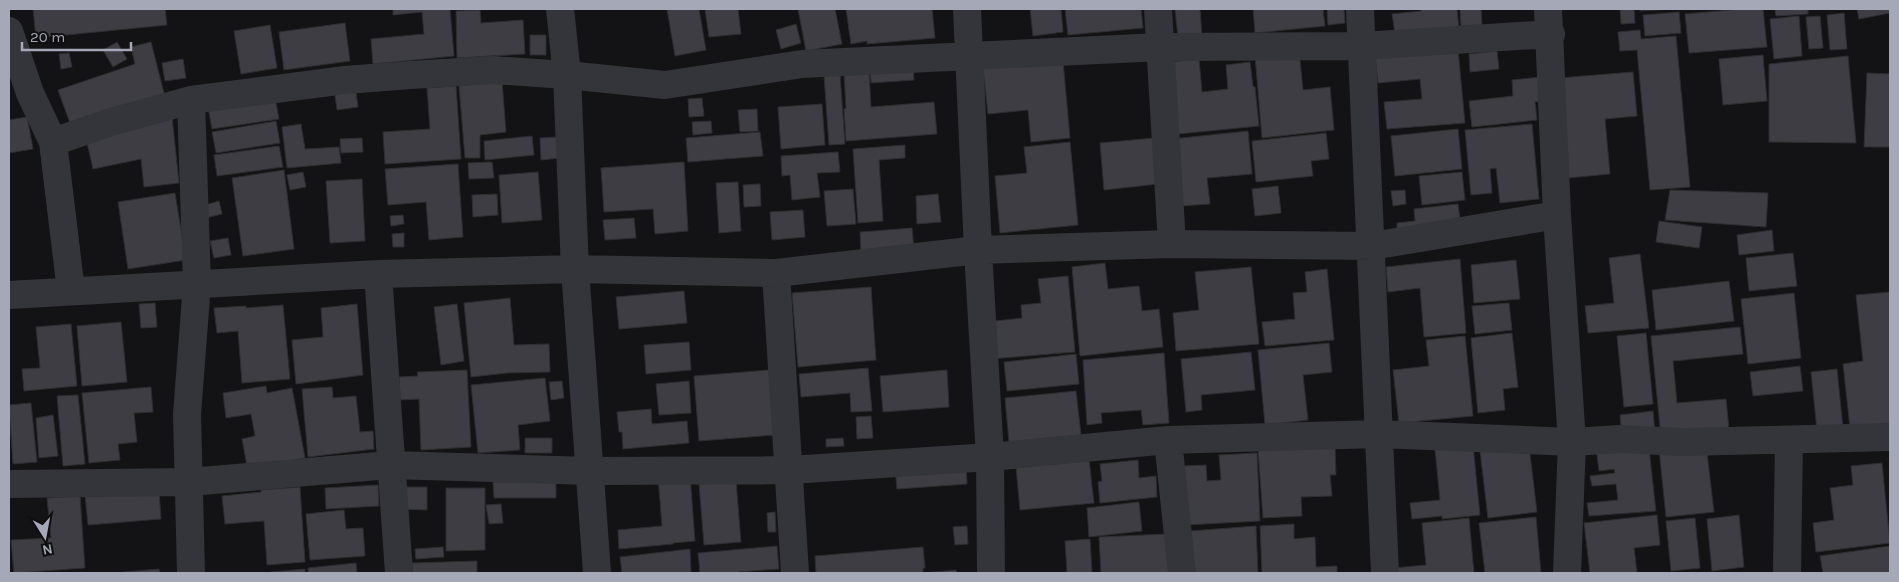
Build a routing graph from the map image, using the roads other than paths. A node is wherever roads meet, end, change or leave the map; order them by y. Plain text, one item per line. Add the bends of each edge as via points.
1 (560, 9) edge
2 (968, 9) edge
3 (1158, 9) edge
4 (1360, 9) edge
5 (1549, 21) edge
6 (9, 31) edge
7 (1362, 46) junction
8 (1160, 47) junction
9 (969, 54) junction
10 (567, 75) junction
11 (20, 95) edge
12 (190, 100) junction
13 (53, 142) junction
14 (1557, 215) junction
15 (1172, 244) junction
16 (1372, 246) junction
17 (978, 250) junction
18 (574, 269) junction
19 (776, 273) junction
20 (378, 274) junction
21 (197, 284) junction
22 (70, 290) junction
23 (9, 295) edge
24 (1379, 434) junction
25 (1890, 437) edge
26 (1168, 440) junction
27 (1789, 440) junction
28 (1572, 442) junction
29 (990, 457) junction
30 (390, 465) junction
31 (790, 470) junction
32 (589, 471) junction
33 (189, 482) junction
34 (9, 484) edge
35 (192, 573) edge
36 (399, 573) edge
37 (597, 573) edge
38 (795, 573) edge
39 (991, 573) edge
40 (1182, 573) edge
41 (1385, 573) edge
42 (1567, 573) edge
43 (1787, 573) edge

1 - 10 street
2 - 9 street
3 - 8 street
4 - 7 street
5 - 7 street
5 - 14 street
6 - 11 street
7 - 8 street
7 - 16 street
8 - 9 street
8 - 15 street
9 - 10 street via 802,64 665,85
9 - 17 street
10 - 12 street via 492,70 410,74
10 - 18 street
11 - 13 street
12 - 13 street
12 - 21 street
13 - 22 street
14 - 16 street
14 - 28 street
15 - 16 street
15 - 17 street
16 - 24 street
17 - 19 street
17 - 29 street
18 - 19 street
18 - 20 street
18 - 32 street
19 - 31 street
20 - 21 street
20 - 30 street
21 - 22 street
21 - 33 street via 186,414
22 - 23 street
24 - 26 street
24 - 28 street
24 - 41 street
25 - 27 street
26 - 29 street
26 - 40 street
27 - 28 street via 1682,442 1620,439
27 - 43 street
28 - 42 street
29 - 31 street
29 - 39 street
30 - 32 street
30 - 33 street
30 - 36 street
31 - 32 street
31 - 38 street
32 - 37 street
33 - 34 street
33 - 35 street

